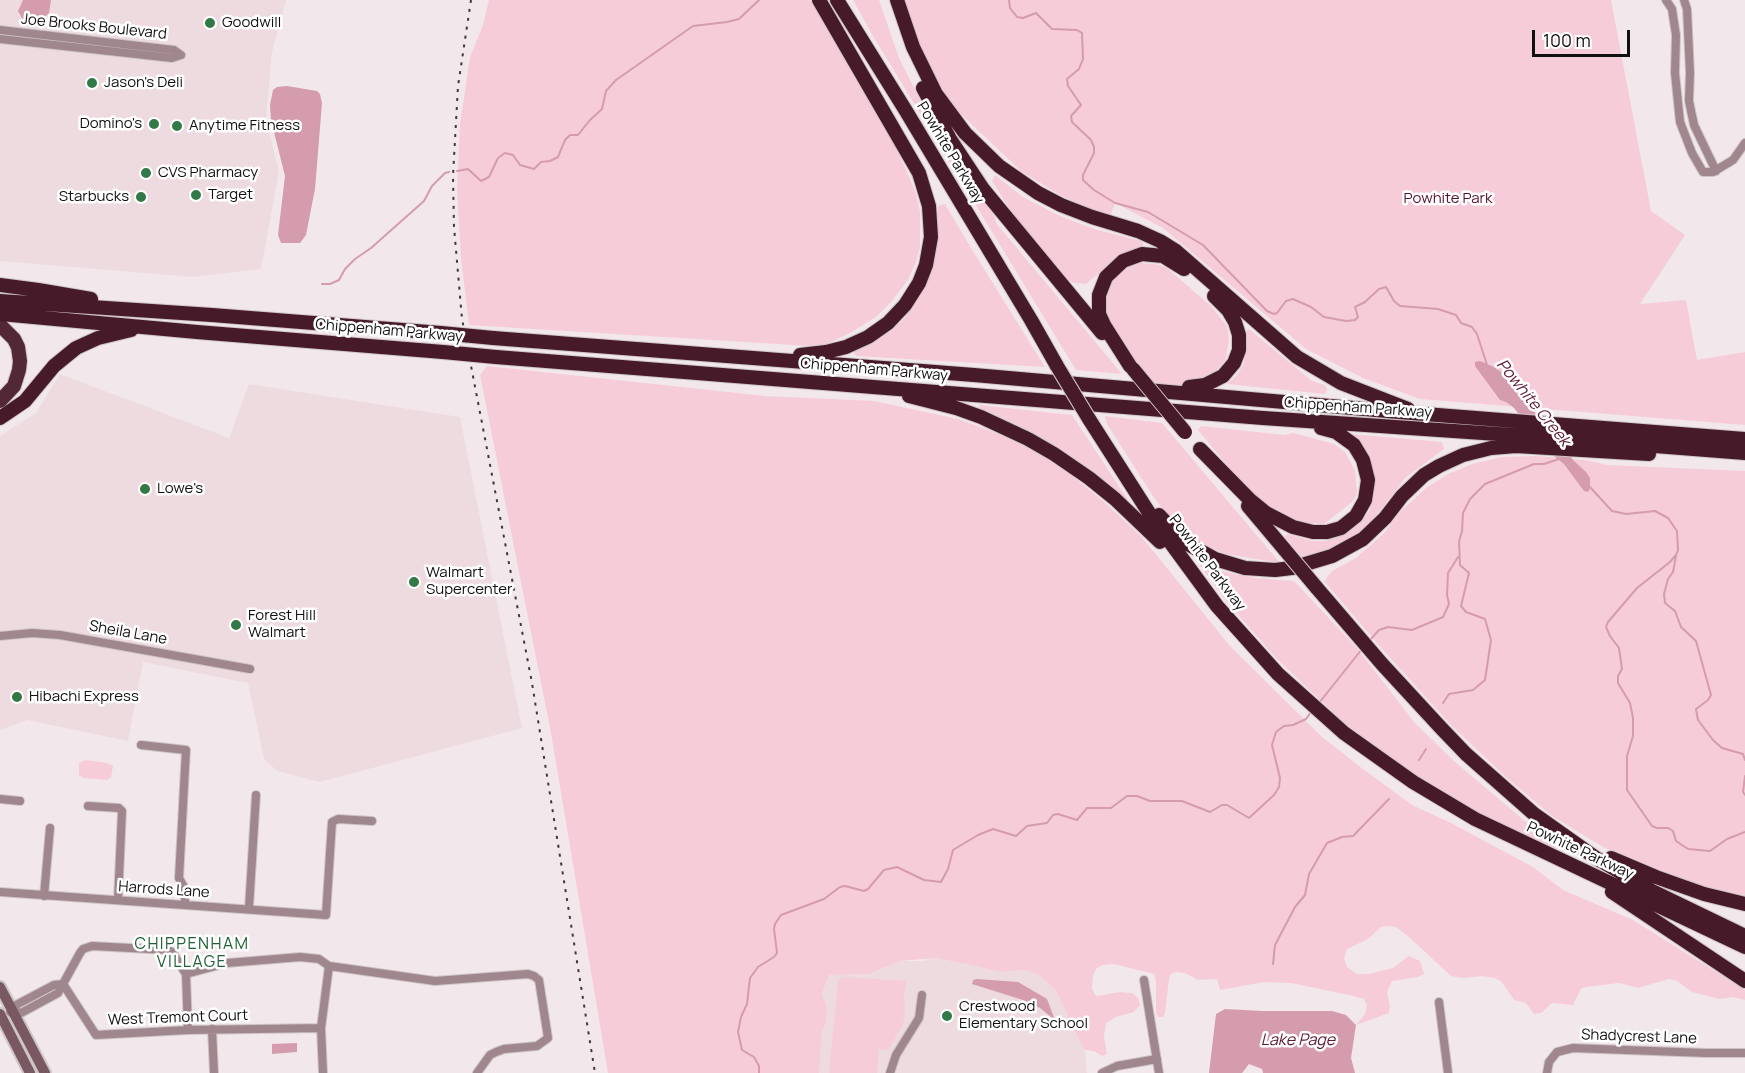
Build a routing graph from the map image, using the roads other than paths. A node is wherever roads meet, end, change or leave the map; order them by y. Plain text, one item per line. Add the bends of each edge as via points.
1 (819, 0) edge
2 (837, 0) edge
3 (889, 0) edge
4 (897, 0) edge
5 (1666, 0) edge
6 (1684, 0) edge
7 (0, 30) edge
8 (0, 39) edge
9 (1745, 143) edge
10 (1716, 171) junction
11 (0, 285) edge
12 (0, 301) edge
13 (112, 308) junction
14 (0, 314) edge
15 (0, 325) edge
16 (143, 327) junction
17 (697, 353) junction
18 (1132, 368) junction
19 (695, 372) junction
20 (1091, 385) junction
21 (0, 401) edge
22 (1415, 412) junction
23 (0, 418) edge
24 (1263, 418) junction
25 (1093, 420) junction
26 (1745, 439) edge
27 (1200, 449) junction
28 (1745, 453) edge
29 (1745, 458) edge
30 (1217, 606) junction
31 (0, 636) edge
32 (250, 669) dead end
33 (141, 746) dead end
34 (256, 795) dead end
35 (0, 800) edge
36 (20, 801) dead end
37 (88, 806) dead end
38 (1539, 818) junction
39 (372, 821) dead end
40 (50, 828) dead end
41 (1538, 850) junction
42 (0, 892) edge
43 (44, 896) junction
44 (118, 900) junction
45 (1745, 904) edge
46 (185, 905) junction
47 (249, 908) junction
48 (1745, 936) edge
49 (1745, 947) edge
50 (329, 966) junction
51 (186, 974) junction
52 (1144, 980) dead end
53 (1745, 981) edge
54 (63, 984) junction
55 (0, 987) edge
56 (922, 995) dead end
57 (1439, 1002) dead end
58 (13, 1011) junction
59 (1, 1015) edge
60 (321, 1028) junction
61 (212, 1029) junction
62 (188, 1030) junction
63 (1745, 1053) edge
64 (1157, 1059) junction
65 (43, 1072) edge
66 (30, 1073) edge
67 (214, 1073) edge
68 (323, 1073) edge
69 (477, 1073) edge
70 (890, 1073) edge
71 (1102, 1073) edge
72 (1160, 1073) edge
73 (1448, 1073) edge
74 (1546, 1073) edge

1 - 17 highway via 922,180 931,227 924,273 910,298 888,323 846,347 793,355
2 - 25 highway, Powhite Parkway, bridge
3 - 18 highway, Powhite Parkway via 923,88 963,160 998,208
4 - 22 highway via 913,47 936,94 965,133 999,166 1060,205 1160,241 1308,364 1341,383
5 - 10 street via 1672,9 1676,35 1680,122 1703,172
6 - 10 street via 1689,101 1694,124
7 - 8 street, Joe Brooks Boulevard via 174,50 181,55 172,58
9 - 10 street via 1733,160
11 - 13 highway via 93,300
12 - 13 highway, Chippenham Parkway
13 - 17 highway, Chippenham Parkway, bridge
14 - 16 highway, Chippenham Parkway
15 - 21 highway via 14,339 20,361 14,386
16 - 19 highway, Chippenham Parkway, bridge
16 - 23 highway via 76,348 54,366 25,401
17 - 20 highway, Chippenham Parkway
18 - 20 highway via 1101,320 1101,288 1110,272 1128,258 1163,256 1180,266 1233,316 1240,341 1234,363 1220,379 1201,386 1132,382
18 - 27 highway, Powhite Parkway, bridge
19 - 24 highway, Chippenham Parkway
19 - 30 highway via 907,396 956,408 1006,428 1054,454 1115,499 1148,528
20 - 22 highway, Chippenham Parkway
22 - 26 highway, Chippenham Parkway
24 - 27 highway via 1332,430 1354,445 1368,480 1363,506 1353,520 1323,532 1283,522 1254,504
24 - 28 highway, Chippenham Parkway
25 - 29 highway via 1151,504 1179,537 1215,559 1260,570 1292,568 1348,548 1374,529 1426,474 1449,460 1491,448
25 - 30 highway, Powhite Parkway via 1151,516
27 - 38 highway, Powhite Parkway, bridge via 1382,664 1466,754
30 - 41 highway, Powhite Parkway via 1249,643 1332,722 1433,795
31 - 32 street, Sheila Lane via 60,635
33 - 46 street via 186,750 179,878 185,889
34 - 47 street
35 - 36 street
37 - 44 street via 119,808 123,814
38 - 45 highway via 1631,867 1704,894
38 - 48 highway, Powhite Parkway via 1652,891
39 - 47 street, Harrods Lane via 332,822 326,915
40 - 43 street
41 - 49 highway, Powhite Parkway
41 - 53 highway via 1619,897
42 - 43 street, Harrods Lane
43 - 44 street, Harrods Lane
44 - 46 street, Harrods Lane
46 - 47 street, Harrods Lane
50 - 51 street via 319,959 300,957 226,963
50 - 60 street
50 - 69 street via 435,981 534,976 539,980 548,1038 537,1046 496,1052
51 - 54 street via 168,950 92,946 83,949
51 - 62 street
52 - 64 street
54 - 58 street via 16,1005
54 - 62 street, West Tremont Court via 96,1035
55 - 58 main road
56 - 70 street via 919,1018 896,1055
57 - 73 street
58 - 59 street
58 - 65 main road
59 - 66 main road
60 - 61 street, West Tremont Court
60 - 68 street
61 - 62 street, West Tremont Court
61 - 67 street
63 - 74 street, Shadycrest Lane via 1573,1048 1557,1052
64 - 71 street via 1117,1066
64 - 72 street

